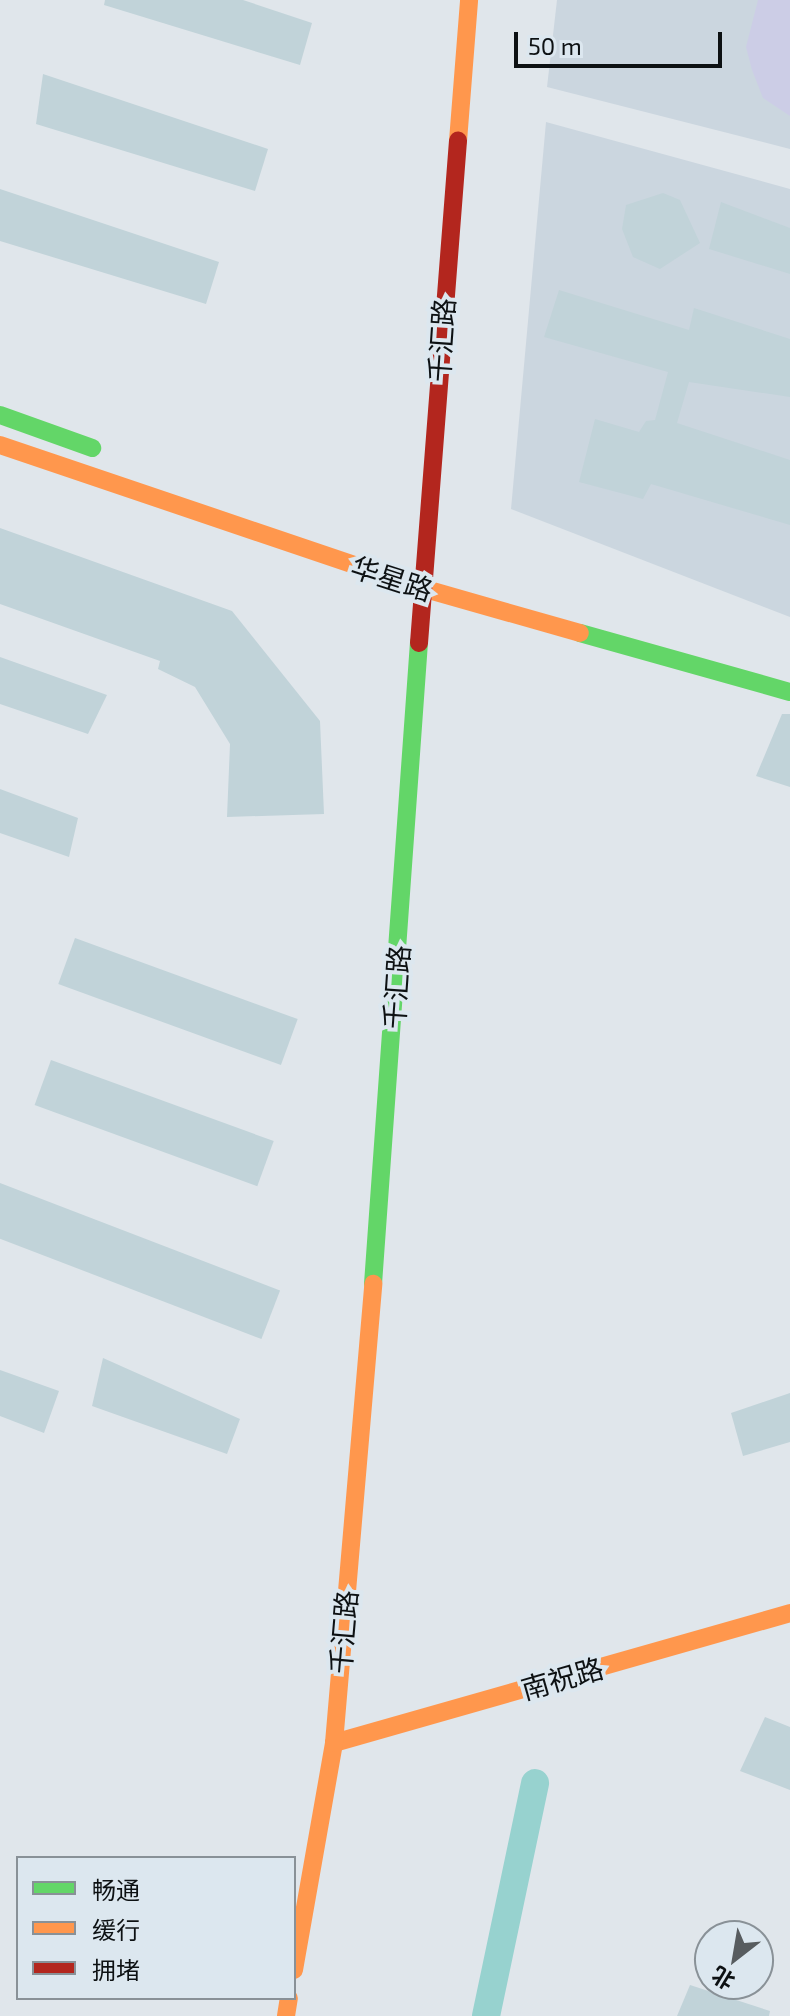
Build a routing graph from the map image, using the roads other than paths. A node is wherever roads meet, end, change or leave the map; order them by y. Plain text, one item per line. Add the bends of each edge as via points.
1 (469, 0) edge
2 (0, 415) edge
3 (0, 445) edge
4 (104, 453) dead end
5 (343, 539) dead end
6 (422, 588) junction
7 (790, 692) edge
8 (790, 1613) edge
9 (334, 1743) junction
10 (296, 1959) edge

1 - 6 street, 千汇路
2 - 4 street
3 - 6 street, 华星路
5 - 6 street
6 - 7 street, 华星路
6 - 9 street, 千汇路 via 392,1060
8 - 9 street, 南祝路
9 - 10 street, 千汇路

